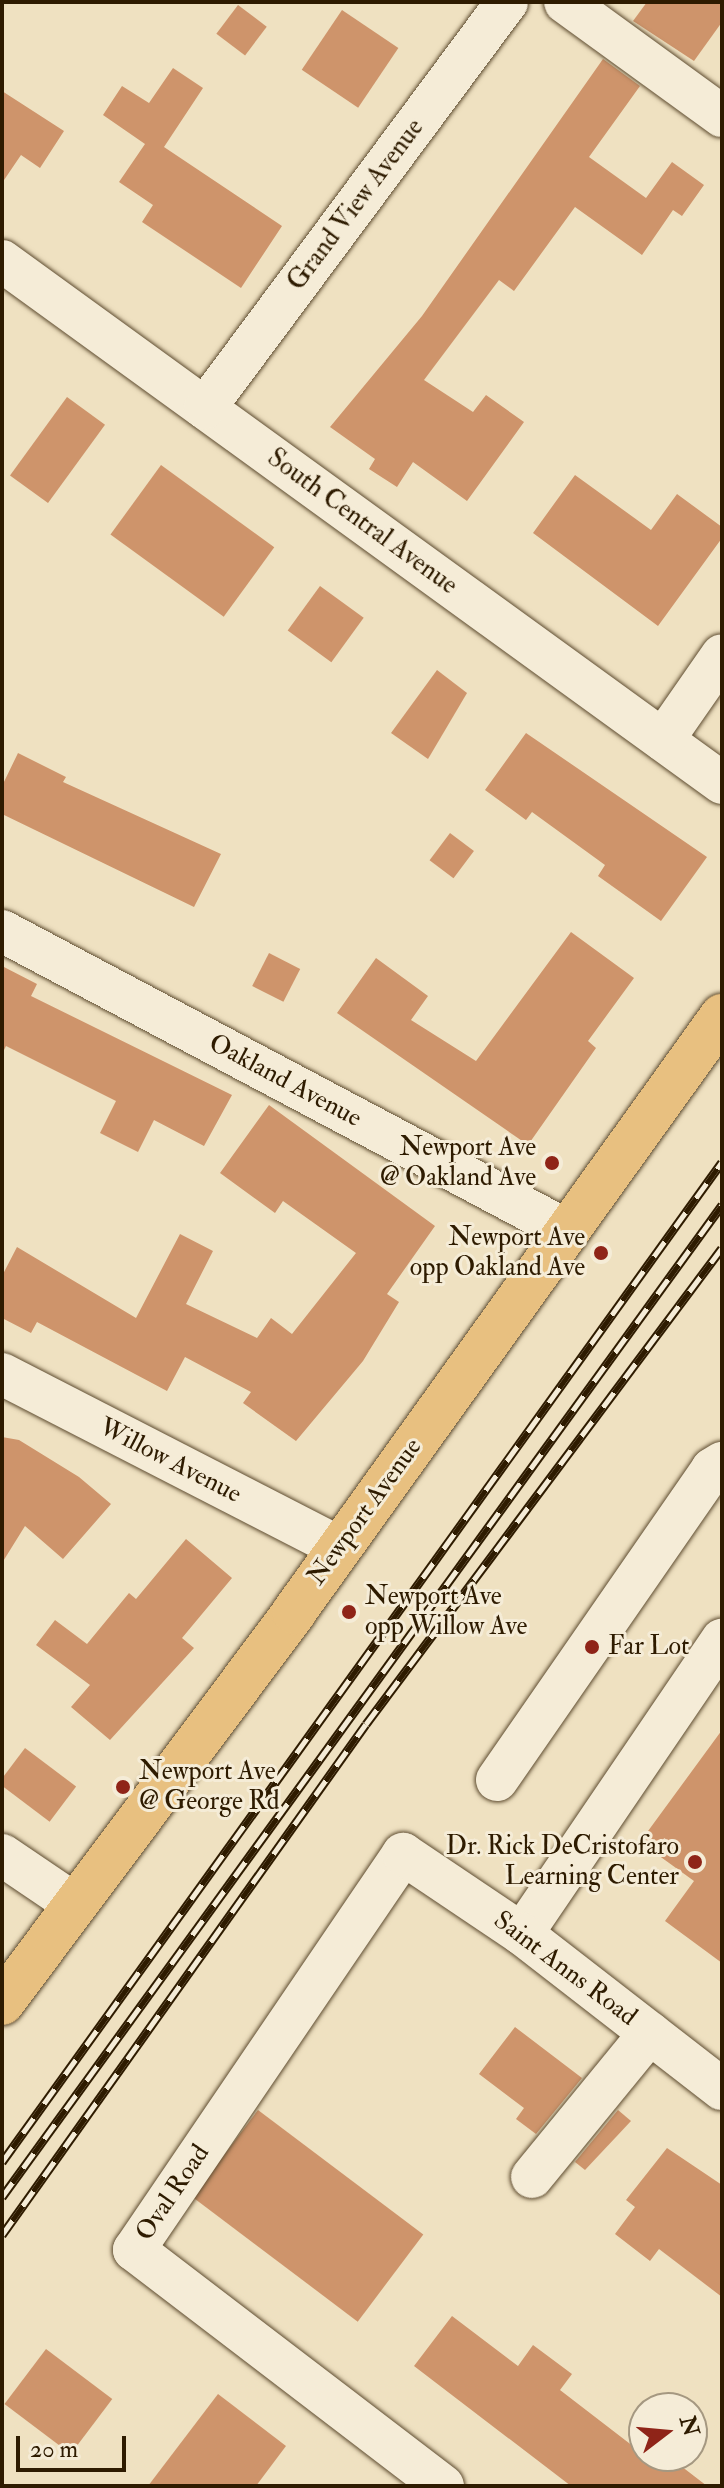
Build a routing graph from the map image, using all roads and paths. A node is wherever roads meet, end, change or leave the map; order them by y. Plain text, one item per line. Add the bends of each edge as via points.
1 (507, 2) edge
2 (565, 2) edge
3 (722, 116) edge
4 (2, 261) edge
5 (205, 408) junction
6 (722, 655) edge
7 (663, 740) junction
8 (722, 783) edge
9 (2, 931) edge
10 (722, 1016) edge
11 (568, 1231) junction
12 (2, 1374) edge
13 (722, 1463) edge
14 (339, 1547) junction
15 (722, 1640) edge
16 (497, 1780) dead end
17 (403, 1854) joint
18 (2, 1855) edge
19 (73, 1903) junction
20 (522, 1934) junction
21 (2, 2003) edge
22 (650, 2033) junction
23 (722, 2089) edge
24 (532, 2177) dead end
25 (424, 2481) edge

1 - 5 street, Grand View Avenue
2 - 3 street
4 - 5 street, South Central Avenue
5 - 7 street, South Central Avenue
6 - 7 street
7 - 8 street, South Central Avenue
9 - 11 street, Oakland Avenue
10 - 11 main road, Newport Avenue
11 - 14 main road, Newport Avenue
12 - 14 street, Willow Avenue
13 - 16 street via 712,1469
14 - 19 main road, Newport Avenue
15 - 20 street
17 - 20 street, Saint Anns Road
17 - 25 street, Oval Road via 134,2250
18 - 19 street
19 - 21 main road, Newport Avenue
20 - 22 street, Saint Anns Road
22 - 23 street, Saint Anns Road
22 - 24 street

